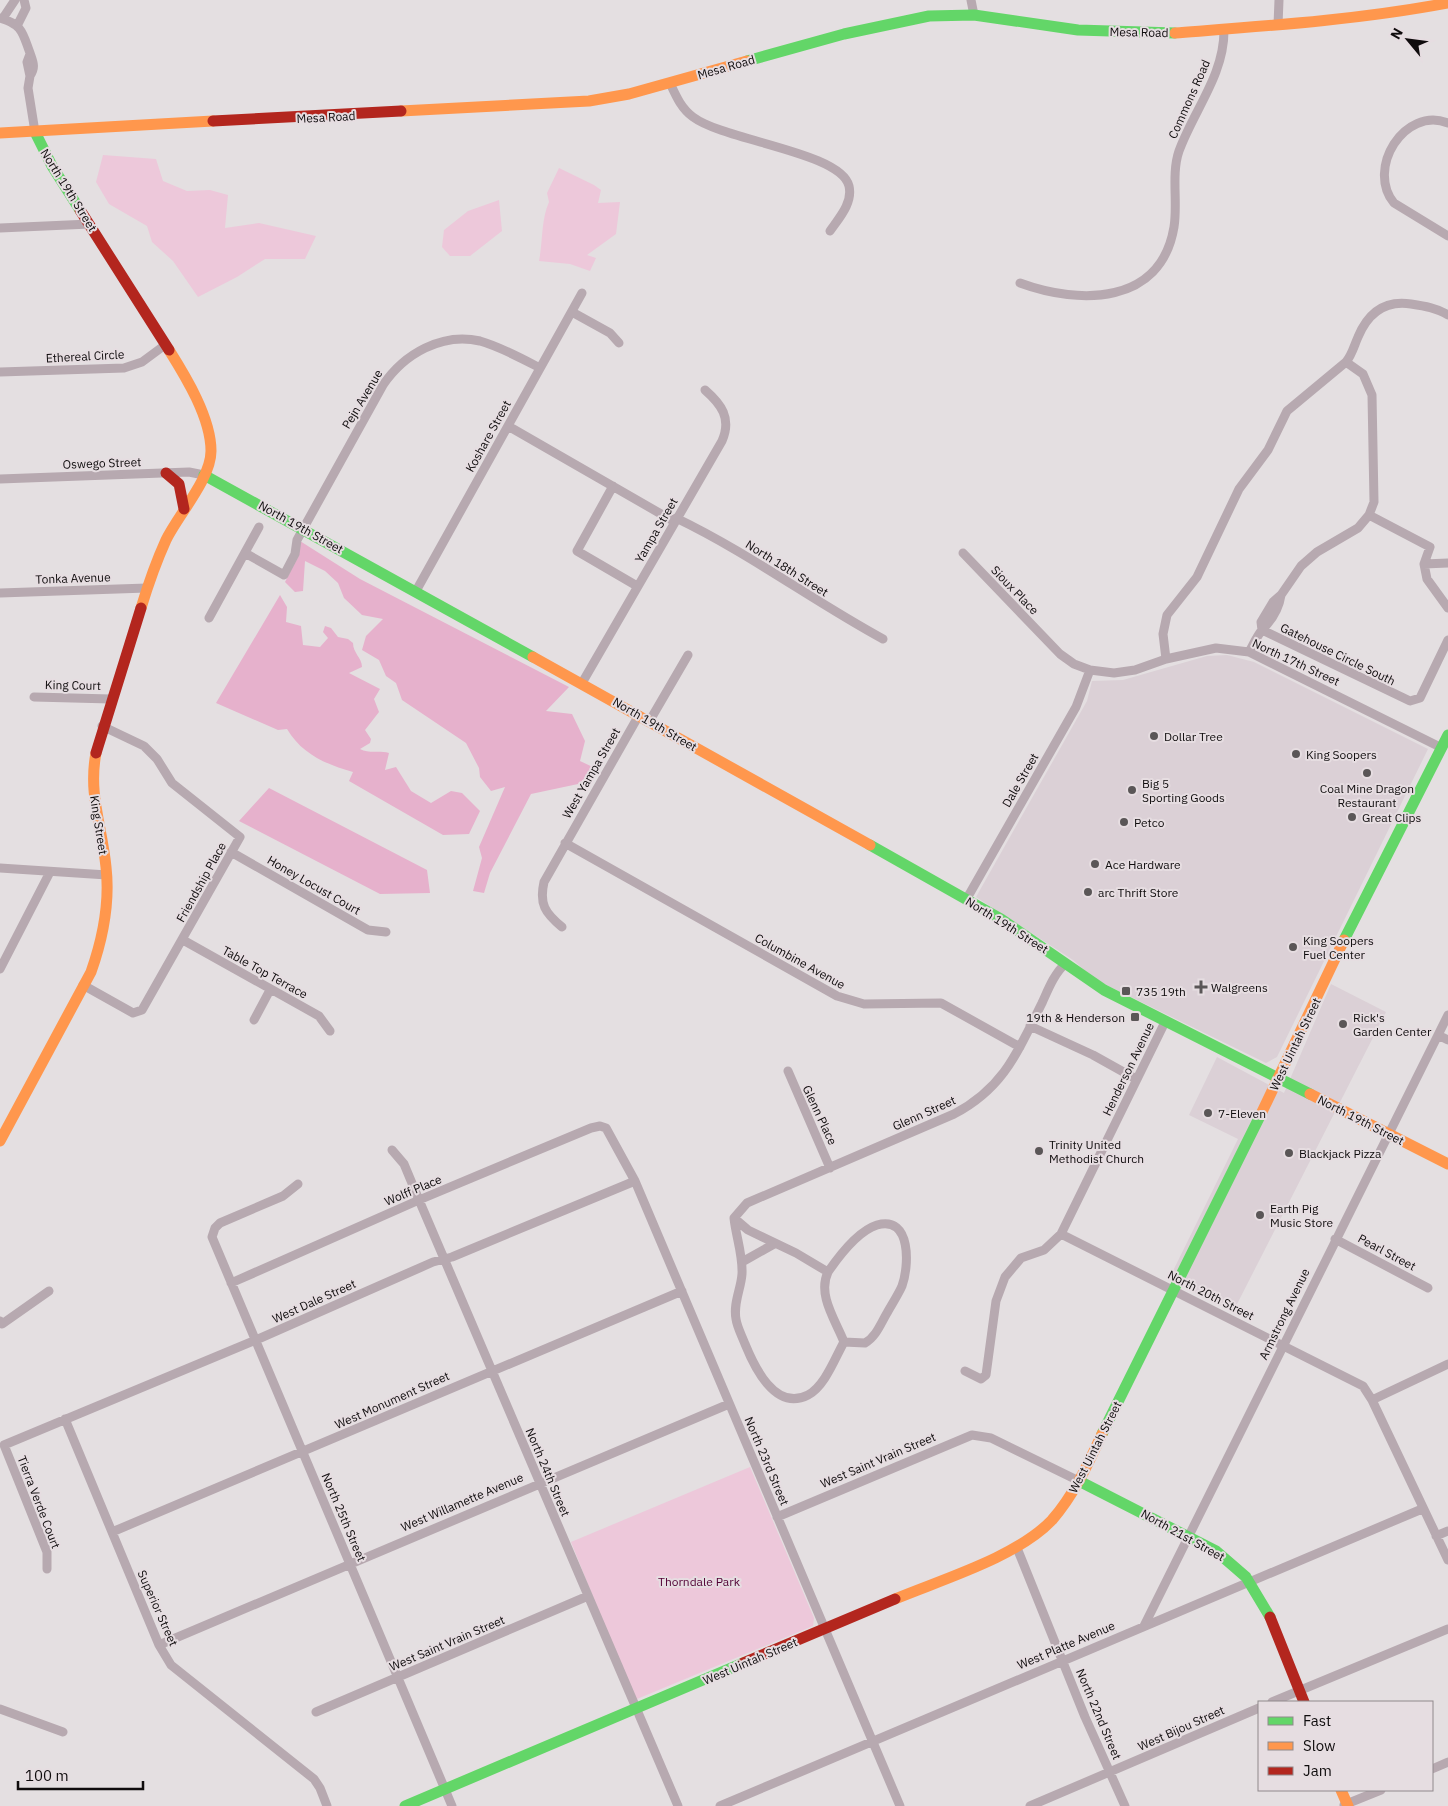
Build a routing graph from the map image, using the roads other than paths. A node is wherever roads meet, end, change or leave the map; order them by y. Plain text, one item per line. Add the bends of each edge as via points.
1 (15, 0) edge
2 (24, 0) edge
3 (971, 0) edge
4 (1279, 0) edge
5 (1448, 2) edge
6 (974, 15) junction
7 (1, 18) edge
8 (1278, 25) junction
9 (16, 26) junction
10 (1224, 31) junction
11 (670, 83) junction
12 (1448, 123) edge
13 (35, 132) junction
14 (0, 133) edge
15 (90, 224) junction
16 (0, 228) edge
17 (830, 231) dead end
18 (1448, 236) edge
19 (1020, 283) dead end
20 (582, 293) dead end
21 (572, 312) junction
22 (1448, 315) edge
23 (619, 343) dead end
24 (165, 345) junction
25 (1346, 362) junction
26 (540, 368) junction
27 (0, 372) edge
28 (705, 390) dead end
29 (508, 426) junction
30 (166, 473) junction
31 (204, 475) junction
32 (0, 479) edge
33 (613, 486) junction
34 (184, 509) junction
35 (1370, 515) junction
36 (675, 520) junction
37 (259, 527) dead end
38 (303, 529) junction
39 (245, 553) junction
40 (963, 553) dead end
41 (1448, 563) edge
42 (1424, 564) junction
43 (637, 586) junction
44 (147, 588) junction
45 (416, 591) junction
46 (0, 593) edge
47 (1448, 608) edge
48 (210, 618) dead end
49 (1262, 630) junction
50 (883, 639) dead end
51 (1448, 640) edge
52 (1050, 643) joint
53 (1249, 652) junction
54 (688, 655) dead end
55 (1166, 659) junction
56 (1090, 670) junction
57 (582, 683) junction
58 (34, 697) dead end
59 (111, 699) junction
60 (639, 715) junction
61 (650, 722) junction
62 (102, 726) junction
63 (1448, 735) edge
64 (1442, 748) junction
65 (565, 843) junction
66 (231, 852) junction
67 (0, 868) edge
68 (50, 872) junction
69 (107, 875) junction
70 (966, 900) junction
71 (562, 927) dead end
72 (386, 932) dead end
73 (183, 940) junction
74 (1065, 964) junction
75 (0, 969) edge
76 (83, 985) junction
77 (270, 990) junction
78 (1448, 1015) edge
79 (254, 1020) dead end
80 (1165, 1022) junction
81 (1030, 1026) junction
82 (330, 1032) dead end
83 (1438, 1035) junction
84 (1448, 1040) edge
85 (1020, 1047) junction
86 (788, 1071) dead end
87 (1278, 1078) junction
88 (1136, 1079) junction
89 (606, 1128) joint
90 (1388, 1133) junction
91 (0, 1141) edge
92 (392, 1150) dead end
93 (1448, 1164) edge
94 (830, 1168) junction
95 (635, 1181) junction
96 (298, 1184) dead end
97 (420, 1200) junction
98 (734, 1218) junction
99 (1061, 1234) junction
100 (1335, 1239) junction
101 (774, 1244) junction
102 (443, 1259) junction
103 (742, 1262) junction
104 (828, 1272) junction
105 (231, 1283) junction
106 (1428, 1288) dead end
107 (1173, 1290) junction
108 (49, 1291) dead end
109 (682, 1291) junction
110 (0, 1321) edge
111 (256, 1340) junction
112 (844, 1342) junction
113 (1283, 1345) junction
114 (1448, 1364) edge
115 (491, 1371) junction
116 (965, 1371) dead end
117 (1372, 1400) junction
118 (729, 1404) junction
119 (65, 1419) junction
120 (991, 1438) joint
121 (4, 1445) joint
122 (303, 1452) junction
123 (1079, 1481) junction
124 (539, 1482) junction
125 (1422, 1509) junction
126 (777, 1517) junction
127 (1448, 1531) edge
128 (112, 1532) junction
129 (1188, 1536) junction
130 (1436, 1536) junction
131 (1017, 1548) junction
132 (1448, 1560) edge
133 (351, 1564) junction
134 (47, 1569) dead end
135 (1251, 1582) junction
136 (588, 1596) junction
137 (1144, 1626) junction
138 (826, 1629) junction
139 (1448, 1629) edge
140 (159, 1645) junction
141 (1062, 1661) junction
142 (398, 1678) junction
143 (1299, 1691) junction
144 (1274, 1701) edge
145 (1304, 1701) edge
146 (1258, 1708) edge
147 (0, 1709) edge
148 (635, 1710) junction
149 (316, 1712) dead end
150 (63, 1732) dead end
151 (872, 1741) junction
152 (1448, 1762) edge
153 (1433, 1768) edge
154 (1111, 1773) junction
155 (446, 1790) junction
156 (1341, 1791) edge
157 (1379, 1791) edge
158 (1346, 1805) edge
159 (328, 1806) edge
160 (405, 1806) edge
161 (452, 1806) edge
162 (678, 1806) edge
163 (720, 1806) edge
164 (900, 1806) edge
165 (1030, 1806) edge
166 (1125, 1806) edge

1 - 7 street
2 - 9 street via 26,8
3 - 6 street
4 - 8 street
5 - 8 main road, Mesa Road via 1406,11
6 - 10 main road, Mesa Road via 1078,30
6 - 11 main road, Mesa Road via 929,16 883,25
7 - 9 street
8 - 10 main road, Mesa Road
9 - 13 street via 26,39 30,54 27,62 28,88
10 - 19 street, Commons Road via 1224,47 1216,72 1178,157 1174,227 1158,266 1136,285 1106,296 1061,293
11 - 13 main road, Mesa Road via 629,94 566,104
11 - 17 street via 684,109 707,126 811,158 839,171 849,185 849,197
12 - 18 street via 1428,119 1411,126 1388,156 1383,173 1384,189 1394,203
13 - 14 main road, Mesa Road
13 - 15 main road, North 19th Street via 52,166
15 - 16 street
15 - 24 main road, North 19th Street
20 - 21 street, Koshare Street
21 - 23 street via 610,333
21 - 26 street, Koshare Street
22 - 25 street via 1406,303 1382,306 1362,329
24 - 27 street, Ethereal Circle via 142,362 124,368
24 - 31 main road, North 19th Street via 191,388 208,429 210,463
25 - 35 street via 1363,374 1372,395 1374,502
25 - 55 street via 1287,411 1268,450 1239,489 1197,578 1173,606 1166,620 1163,634
26 - 29 street, Koshare Street
26 - 38 street, Pejn Avenue via 510,352 478,341 440,343 411,356 383,385
28 - 36 street, Yampa Street via 724,410 725,435
29 - 33 street, North 18th Street
29 - 45 street, Koshare Street
30 - 31 street, Oswego Street
30 - 32 street, Oswego Street
30 - 34 main road via 181,487
31 - 34 main road, King Street
31 - 38 main road, North 19th Street
33 - 36 street, North 18th Street
33 - 43 street via 577,551
34 - 44 main road, King Street via 159,556
35 - 42 street via 1430,547
35 - 49 street via 1358,528 1309,558 1295,572 1268,626
36 - 43 street, Yampa Street
36 - 50 street, North 18th Street via 720,540 827,608
37 - 39 street
38 - 39 street, Pejn Avenue via 284,575
38 - 45 main road, North 19th Street
39 - 48 street
40 - 52 street, Sioux Place
41 - 42 street
42 - 47 street via 1426,579
43 - 57 street, Yampa Street
44 - 46 street, Tonka Avenue
44 - 59 main road, King Street
45 - 57 main road, North 19th Street
49 - 51 street, Gatehouse Circle South via 1403,700 1416,701
49 - 53 street
52 - 56 street, North 17th Street via 1067,659
53 - 55 street, North 17th Street via 1216,648
53 - 64 street, North 17th Street
54 - 61 street
55 - 56 street, North 17th Street via 1135,670 1114,673
56 - 70 street, Dale Street via 1076,707
57 - 60 main road, North 19th Street
58 - 59 street, King Court
59 - 62 main road, King Street
60 - 61 main road, North 19th Street
60 - 65 street, West Yampa Street
61 - 70 main road, North 19th Street
62 - 66 street, Friendship Place via 144,746 157,759 172,783 240,837
62 - 69 main road, King Street via 96,752 94,796
63 - 64 main road, West Uintah Street
64 - 87 main road, West Uintah Street via 1348,931
65 - 71 street, West Yampa Street via 542,891 547,915
65 - 85 street, Columbine Avenue via 847,1001 864,1004 941,1003
66 - 72 street, Honey Locust Court via 368,930
66 - 73 street, Friendship Place
67 - 68 street
68 - 69 street
68 - 75 street
69 - 76 main road, King Street via 101,943
70 - 74 main road, North 19th Street via 1026,935
73 - 76 street, Friendship Place via 138,1013 133,1014
73 - 77 street, Table Top Terrace
74 - 80 main road, North 19th Street via 1104,990
74 - 81 street, Glenn Street via 1054,978
76 - 91 main road, King Street
77 - 79 street
77 - 82 street, Table Top Terrace via 319,1016
78 - 83 street, Armstrong Avenue
80 - 87 main road, North 19th Street
80 - 88 street, Henderson Avenue
81 - 85 street, Glenn Street
81 - 88 street via 1088,1052
83 - 84 street
83 - 90 street, Armstrong Avenue
85 - 94 street, Glenn Street via 1000,1080 974,1103
86 - 94 street, Glenn Place
87 - 90 main road, North 19th Street
87 - 107 main road, West Uintah Street
88 - 99 street, Henderson Avenue
89 - 95 street, North 23rd Street
89 - 97 street, Wolff Place via 592,1128
90 - 93 main road, North 19th Street
90 - 100 street, Armstrong Avenue
92 - 97 street, North 24th Street via 404,1164
94 - 98 street, Glenn Street via 747,1203
95 - 102 street, West Dale Street
95 - 109 street, North 23rd Street
96 - 105 street, North 25th Street via 283,1196 220,1222 215,1228 212,1237
97 - 102 street, North 24th Street
97 - 105 street, Wolff Place
98 - 101 street
98 - 103 street
99 - 107 street, North 20th Street
99 - 116 street via 1044,1250 1025,1255 1010,1269 996,1301 986,1375 981,1379
100 - 106 street, Pearl Street
100 - 113 street, Armstrong Avenue
101 - 103 street
101 - 104 street
102 - 111 street, West Dale Street
102 - 115 street, North 24th Street
103 - 112 street via 736,1322 757,1371 770,1387 790,1397 807,1395 821,1382
104 - 112 street via 826,1300
104 - 112 street via 855,1241 876,1226 890,1225 904,1237 907,1248 903,1282 876,1333 869,1341 860,1344
105 - 111 street, North 25th Street
107 - 113 street, North 20th Street
107 - 123 main road, West Uintah Street
108 - 110 street via 2,1324
109 - 115 street, West Monument Street
109 - 118 street, North 23rd Street
111 - 119 street, West Dale Street
111 - 122 street, North 25th Street
113 - 117 street, North 20th Street via 1357,1382
113 - 129 street, Armstrong Avenue
114 - 117 street
115 - 122 street, West Monument Street
115 - 124 street, North 24th Street
117 - 125 street, North 20th Street
118 - 124 street, West Willamette Avenue
118 - 126 street, North 23rd Street
119 - 121 street, West Dale Street
119 - 128 street, Superior Street
120 - 123 street, North 21st Street
120 - 126 street, West Saint Vrain Street via 977,1435 962,1438
121 - 134 street, Tierra Verde Court via 47,1552
122 - 128 street, West Monument Street
122 - 133 street, North 25th Street
123 - 129 main road, North 21st Street
123 - 131 main road, West Uintah Street via 1045,1529
124 - 133 street, West Willamette Avenue
124 - 136 street, North 24th Street
125 - 130 street, North 20th Street
125 - 135 street, West Platte Avenue
126 - 138 street, North 23rd Street
127 - 130 street
128 - 140 street, Superior Street
129 - 135 main road, North 21st Street via 1216,1550
129 - 137 street, Armstrong Avenue
130 - 132 street, North 20th Street
131 - 138 main road, West Uintah Street
131 - 141 street, North 22nd Street
133 - 140 street, West Willamette Avenue
133 - 142 street, North 25th Street
135 - 137 street, West Platte Avenue
135 - 143 main road, North 21st Street
136 - 142 street, West Saint Vrain Street
136 - 148 street, North 24th Street
137 - 141 street, West Platte Avenue
138 - 148 main road, West Uintah Street
138 - 151 street, North 23rd Street
139 - 143 street
140 - 159 street, Superior Street via 171,1665 314,1779
141 - 151 street, West Platte Avenue
141 - 154 street, North 22nd Street
142 - 149 street, West Saint Vrain Street
142 - 155 street, North 25th Street
143 - 144 street
143 - 145 main road, North 21st Street
146 - 154 street, West Bijou Street
147 - 150 street
148 - 155 main road, West Uintah Street
148 - 162 street, North 24th Street
151 - 163 street, West Platte Avenue
151 - 164 street, North 23rd Street
152 - 153 street
154 - 165 street, West Bijou Street
154 - 166 street, North 22nd Street
155 - 160 main road, West Uintah Street
155 - 161 street, North 25th Street
156 - 158 main road
157 - 158 street

